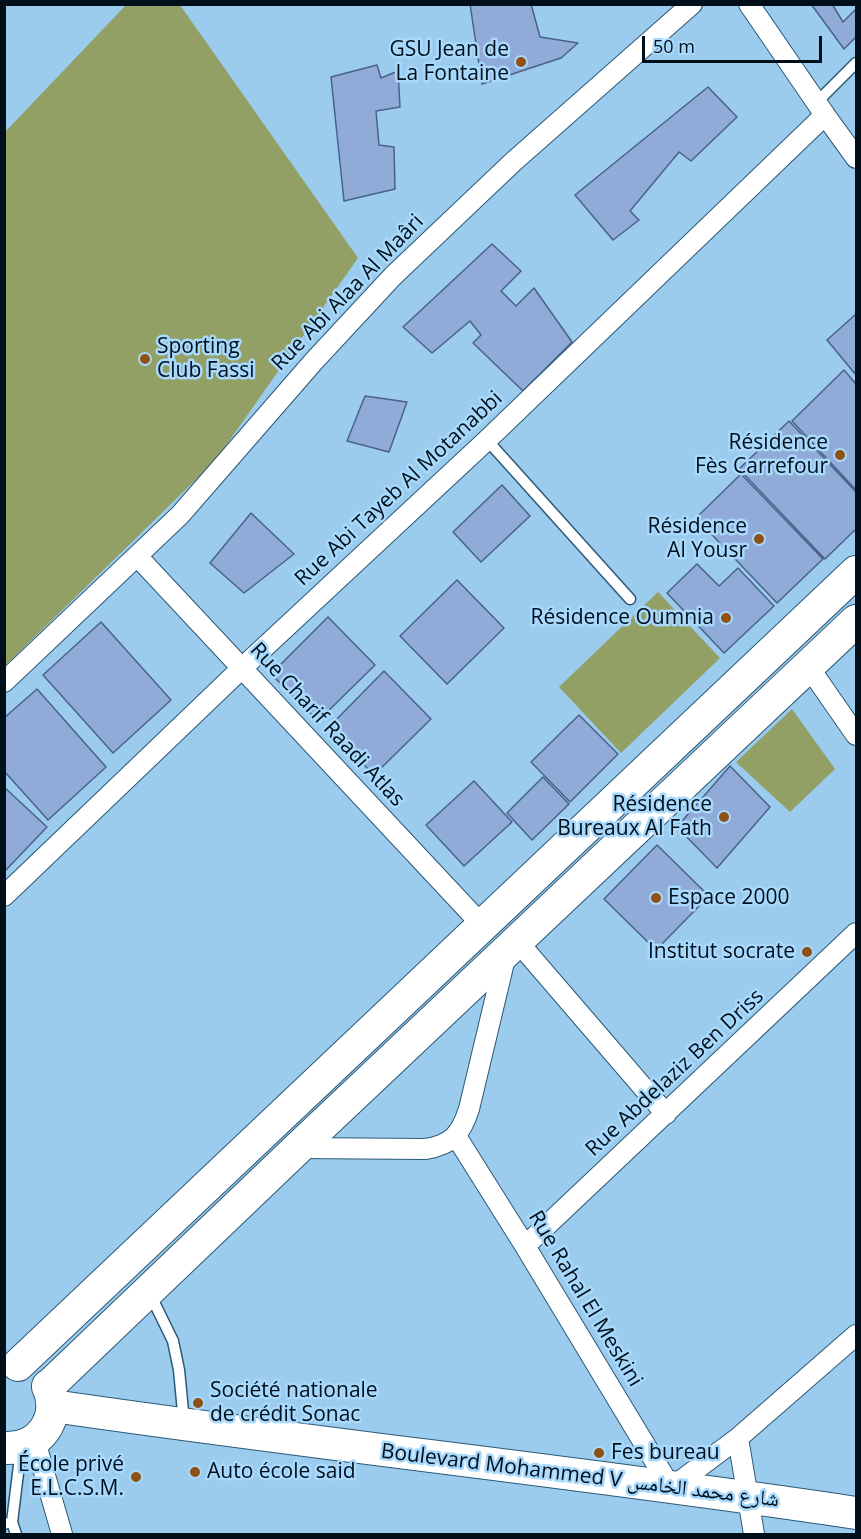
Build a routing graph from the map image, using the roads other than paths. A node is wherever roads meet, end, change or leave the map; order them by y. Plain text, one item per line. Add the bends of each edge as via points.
1 (692, 4) edge
2 (749, 4) edge
3 (856, 63) edge
4 (820, 109) junction
5 (856, 158) edge
6 (487, 440) junction
7 (137, 556) junction
8 (856, 572) edge
9 (630, 599) dead end
10 (856, 621) edge
11 (808, 666) junction
12 (241, 669) junction
13 (4, 682) edge
14 (856, 735) edge
15 (4, 896) edge
16 (482, 926) junction
17 (856, 933) edge
18 (512, 947) junction
19 (666, 1114) junction
20 (456, 1136) junction
21 (298, 1148) junction
22 (525, 1246) junction
23 (148, 1291) junction
24 (856, 1335) edge
25 (11, 1365) edge
26 (51, 1396) junction
27 (184, 1424) junction
28 (738, 1438) junction
29 (20, 1446) edge
30 (671, 1488) junction
31 (748, 1497) junction
32 (856, 1513) edge
33 (8, 1523) edge
34 (16, 1534) edge
35 (62, 1534) edge
36 (754, 1534) edge

1 - 7 street, Rue Abi Alaa Al Maâri via 544,133 393,276 180,515
2 - 4 street
3 - 4 lane
4 - 5 street
4 - 6 street, Rue Abi Tayeb Al Motanabbi
6 - 9 lane
6 - 12 street, Rue Abi Tayeb Al Motanabbi
7 - 12 street, Rue Charif Raadi Atlas
7 - 13 street, Rue Abi Alaa Al Maâri
8 - 16 main road
10 - 11 main road
11 - 14 street
11 - 18 main road
12 - 15 street, Rue Abi Tayeb Al Motanabbi
12 - 16 street, Rue Charif Raadi Atlas
16 - 25 main road
17 - 19 street, Rue Abdelaziz Ben Driss
18 - 19 street
18 - 20 street via 469,1109
18 - 21 main road
19 - 22 street, Rue Abdelaziz Ben Driss
20 - 21 street via 441,1147 425,1149
20 - 22 street, Rue Rahal El Meskini
21 - 23 main road
22 - 30 street, Rue Rahal El Meskini
23 - 26 main road
23 - 27 lane via 173,1341
24 - 28 street
25 - 26 main road via 36,1372
26 - 27 main road, Boulevard Mohammed V شارع محمد الخامس
26 - 29 main road via 48,1426
27 - 30 main road, Boulevard Mohammed V شارع محمد الخامس
28 - 30 street
28 - 31 street
29 - 33 lane
29 - 35 street
30 - 31 main road, Boulevard Mohammed V شارع محمد الخامس
31 - 32 main road, Boulevard Mohammed V شارع محمد الخامس
31 - 36 street
33 - 34 lane

